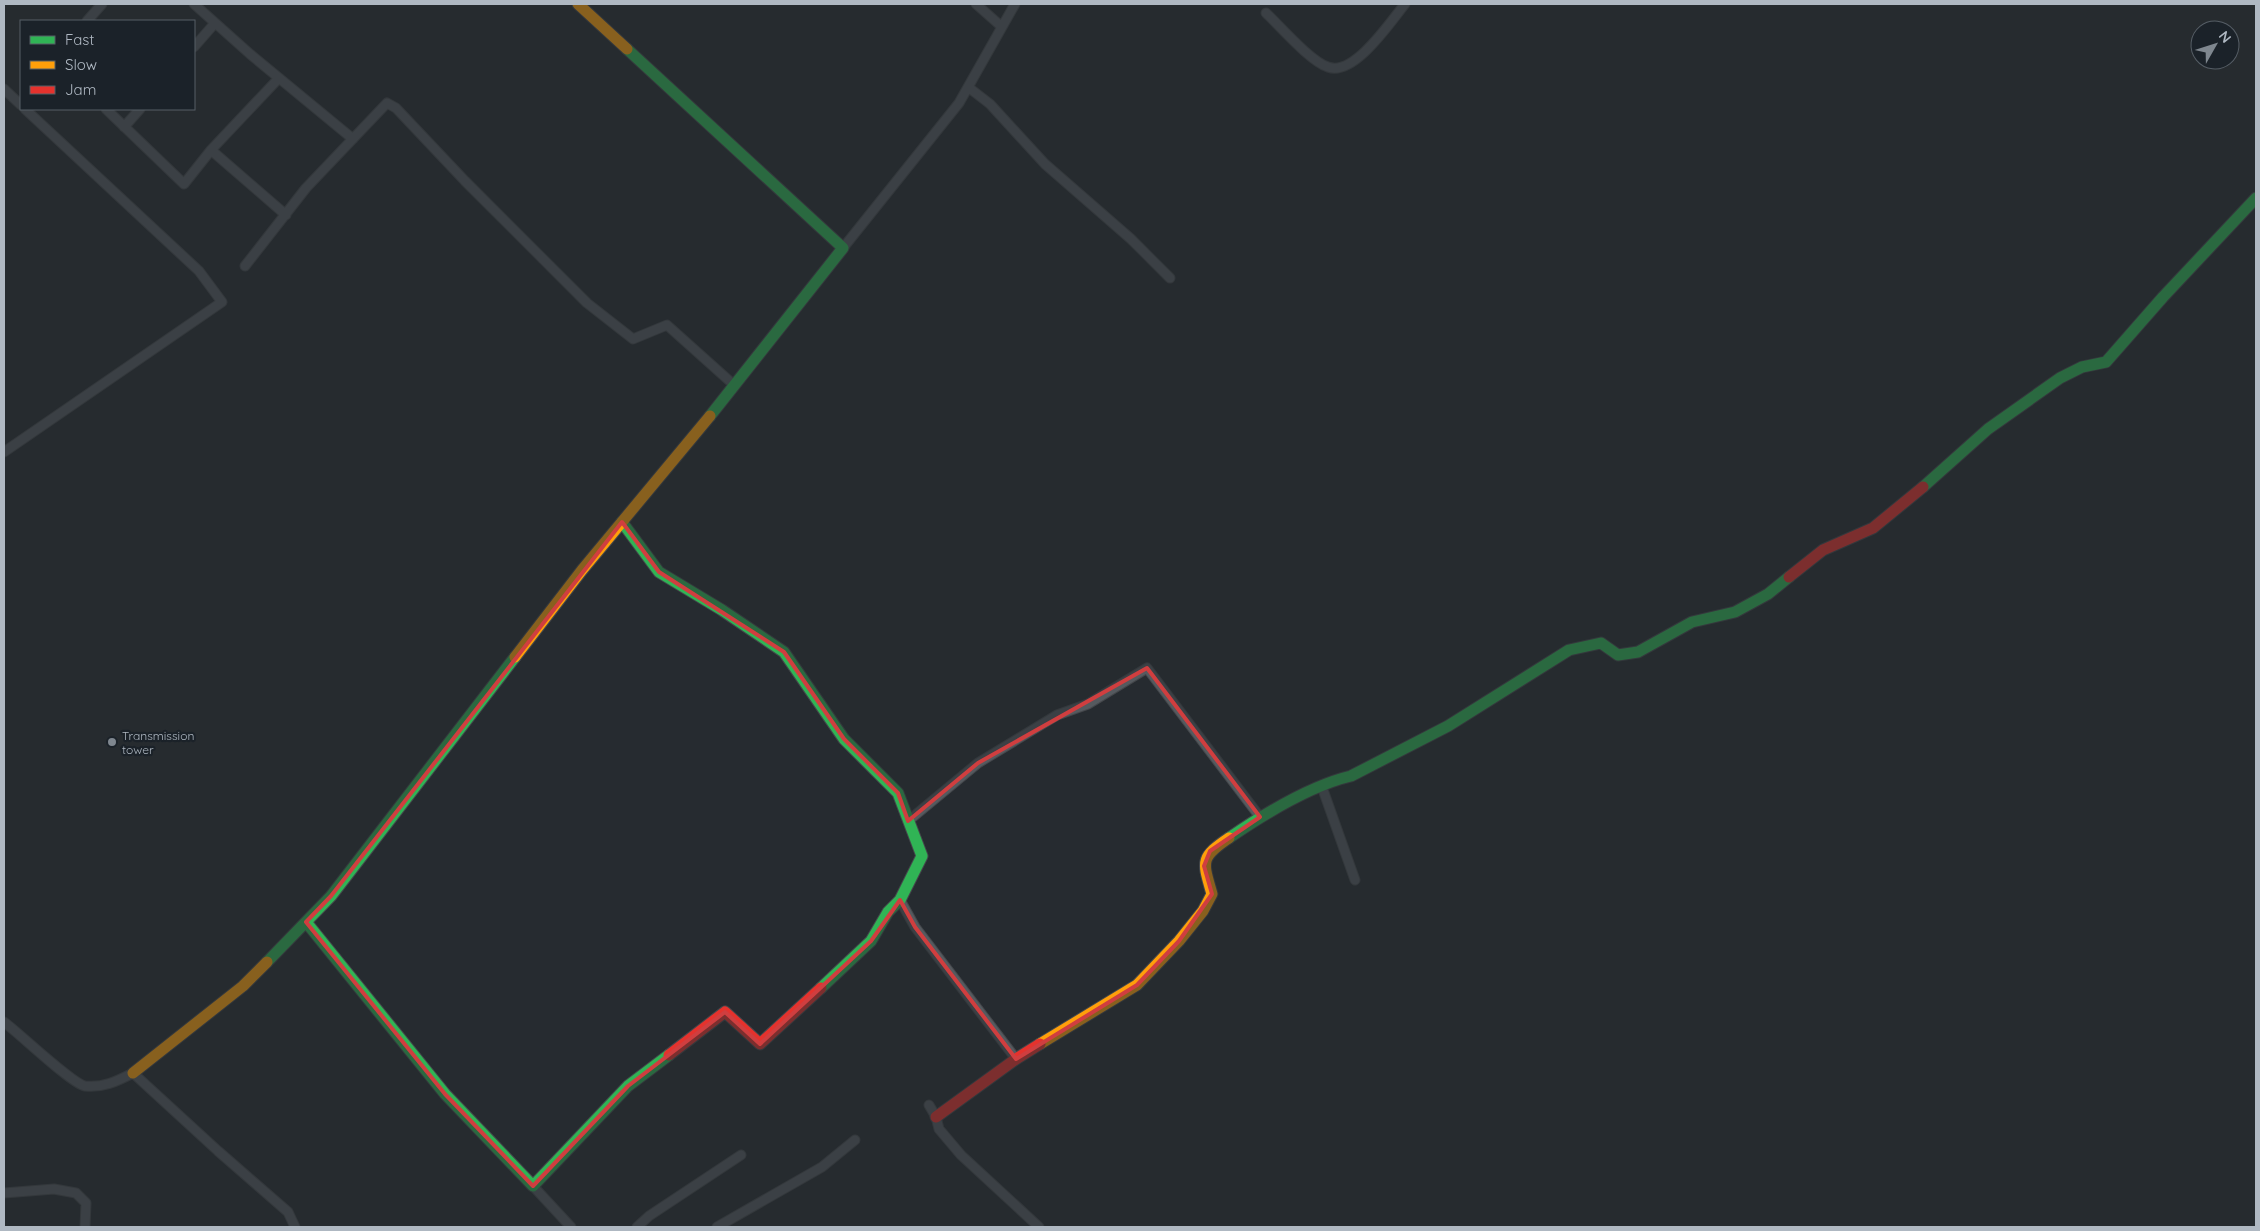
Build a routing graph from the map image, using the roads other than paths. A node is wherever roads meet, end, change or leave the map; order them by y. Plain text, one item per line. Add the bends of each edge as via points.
1 (102, 4) edge
2 (194, 4) edge
3 (578, 4) edge
4 (976, 4) edge
5 (1015, 4) edge
6 (1405, 4) edge
7 (1266, 13) dead end
8 (88, 20) edge
9 (215, 23) junction
10 (1002, 27) junction
11 (195, 46) edge
12 (279, 78) junction
13 (968, 87) junction
14 (4, 89) edge
15 (20, 104) edge
16 (26, 110) edge
17 (107, 110) edge
18 (139, 110) edge
19 (124, 127) junction
20 (353, 139) junction
21 (211, 150) junction
22 (2256, 198) edge
23 (286, 215) junction
24 (843, 248) junction
25 (245, 266) dead end
26 (1170, 278) dead end
27 (734, 385) junction
28 (4, 452) edge
29 (622, 522) junction
30 (1322, 787) junction
31 (1260, 817) junction
32 (908, 821) junction
33 (1355, 880) dead end
34 (900, 900) junction
35 (306, 922) junction
36 (4, 1022) edge
37 (1016, 1059) junction
38 (133, 1074) junction
39 (929, 1105) dead end
40 (936, 1117) junction
41 (855, 1140) dead end
42 (741, 1154) dead end
43 (533, 1186) junction
44 (4, 1194) edge
45 (85, 1227) edge
46 (294, 1227) edge
47 (571, 1227) edge
48 (638, 1227) edge
49 (717, 1227) edge
50 (1039, 1227) edge

1 - 8 street
2 - 9 street
3 - 24 street
4 - 10 street
5 - 10 street
6 - 7 street via 1367,50 1338,68 1328,68 1314,60
9 - 11 street
9 - 12 street
10 - 13 street
12 - 20 street
12 - 21 street
13 - 24 street via 959,103
13 - 26 street via 990,104 1045,164 1131,239
14 - 15 street
16 - 28 street via 198,271 222,302
17 - 19 street
18 - 19 street
19 - 21 street via 184,184
20 - 23 street via 306,188
20 - 27 street via 387,102 586,303 633,339 667,325
21 - 23 street
22 - 30 street via 2106,362 2082,367 2060,378 1988,429 1873,528 1823,550 1768,594 1735,612 1692,622 1638,652 1618,655 1601,643 1569,650 1448,726 1352,776
23 - 25 street
24 - 27 street
27 - 29 street
29 - 32 street via 659,572 784,652 844,739 898,793
29 - 35 street via 331,896
30 - 31 street
30 - 33 street
31 - 32 street via 1146,668 1088,704 1057,715 978,763
31 - 37 street via 1210,851 1204,866 1212,894 1203,911 1180,941 1136,985
32 - 34 street via 922,856
34 - 37 street via 915,927
34 - 43 street via 888,912 871,941 760,1044 725,1012 628,1086
35 - 38 street via 243,986
35 - 43 street via 445,1094
36 - 38 street via 83,1086 110,1085
37 - 40 street
38 - 46 street via 288,1212
39 - 40 street
40 - 50 street via 939,1129 961,1155
41 - 49 street via 822,1167
42 - 48 street via 649,1216
43 - 47 street
44 - 45 street via 54,1189 76,1193 86,1203

